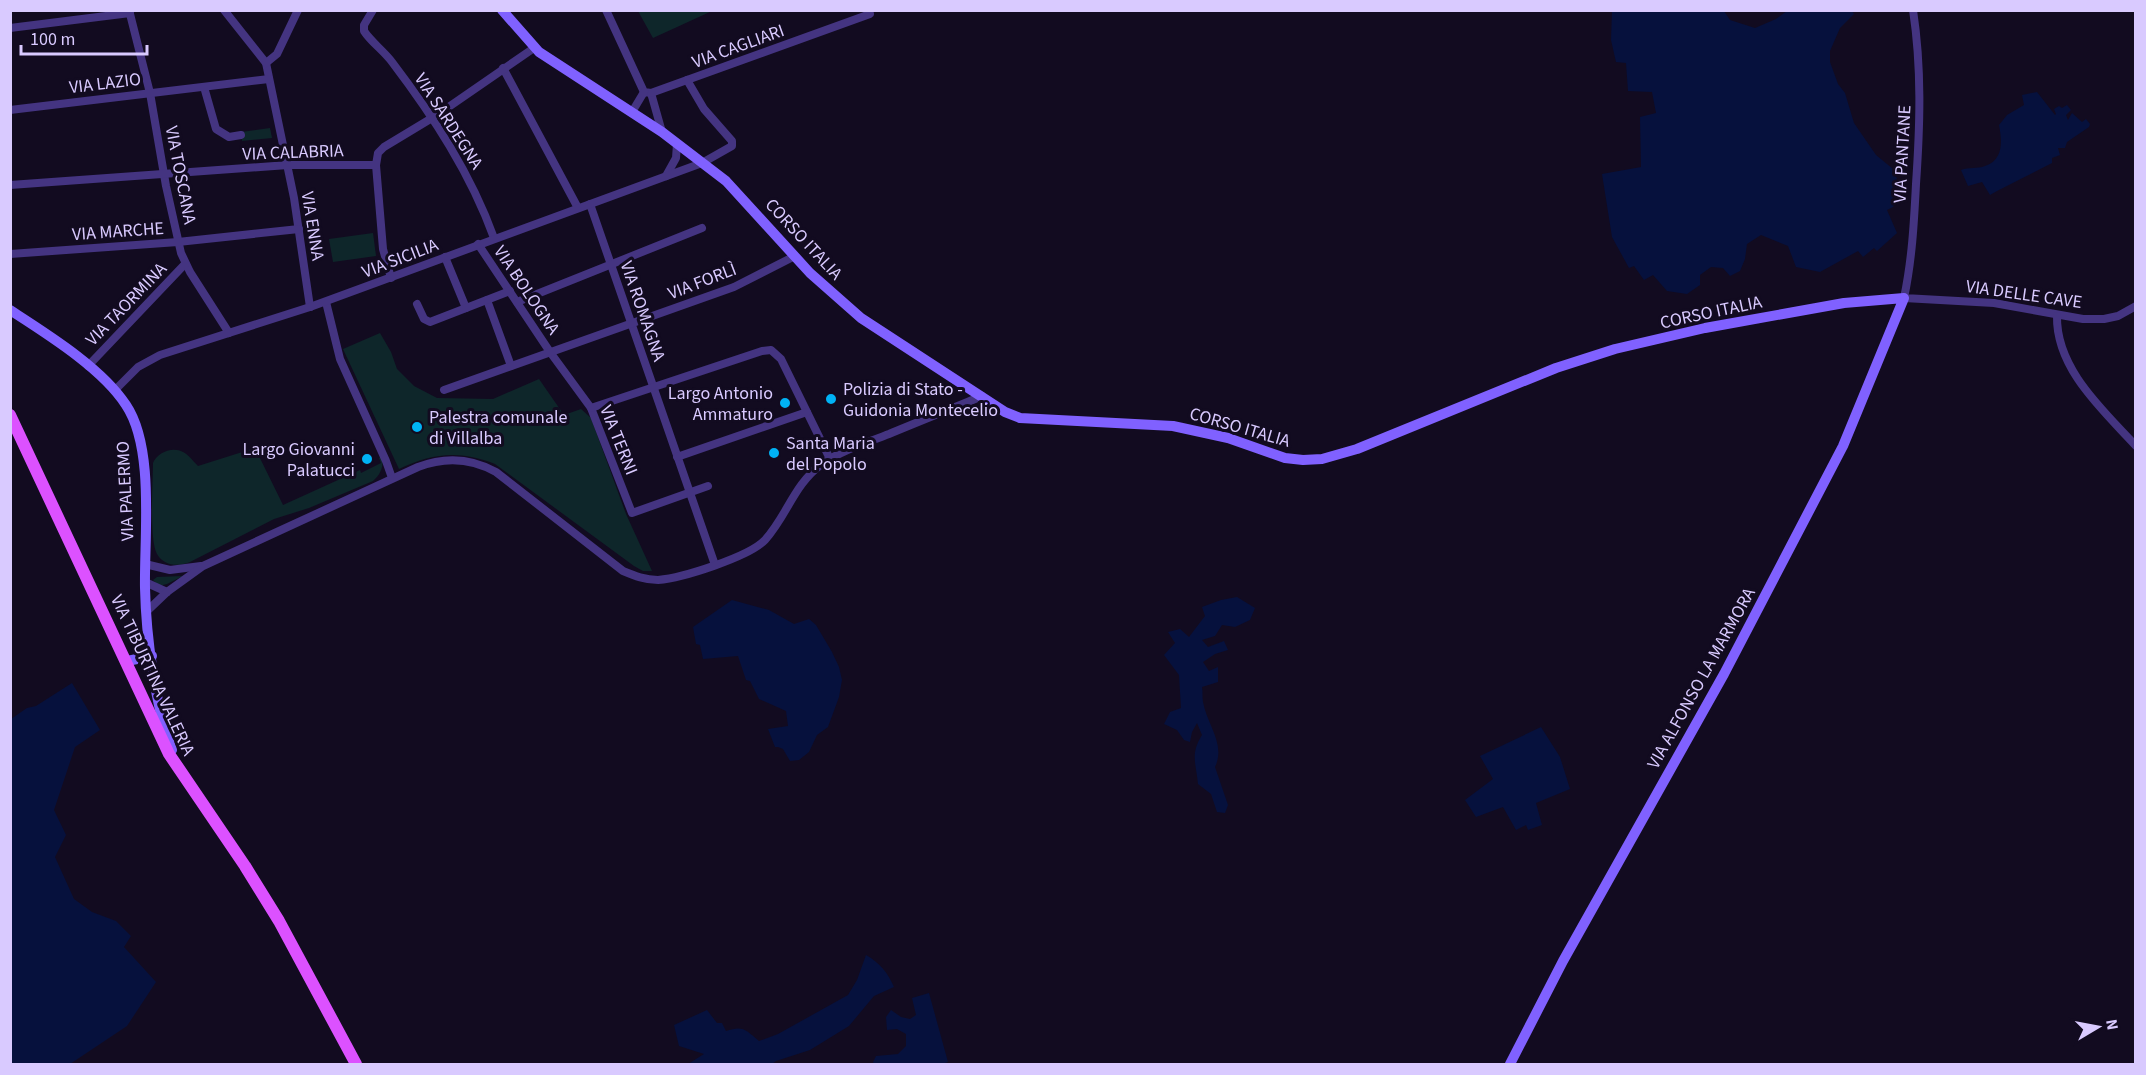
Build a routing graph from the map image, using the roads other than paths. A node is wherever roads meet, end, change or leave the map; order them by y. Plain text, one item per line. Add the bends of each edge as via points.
1 (224, 10) edge
2 (298, 10) edge
3 (373, 10) edge
4 (502, 10) edge
5 (606, 10) edge
6 (848, 10) edge
7 (1913, 10) edge
8 (129, 12) edge
9 (869, 12) edge
10 (854, 20) junction
11 (10, 28) edge
12 (534, 48) junction
13 (266, 63) junction
14 (503, 68) junction
15 (269, 79) junction
16 (687, 80) junction
17 (204, 87) junction
18 (648, 92) junction
19 (150, 93) junction
20 (10, 110) edge
21 (632, 112) junction
22 (432, 118) junction
23 (662, 132) junction
24 (242, 135) dead end
25 (677, 144) junction
26 (702, 163) junction
27 (288, 165) junction
28 (376, 165) junction
29 (164, 175) junction
30 (666, 176) junction
31 (10, 185) edge
32 (590, 204) junction
33 (578, 207) junction
34 (702, 228) dead end
35 (299, 229) junction
36 (494, 238) junction
37 (178, 242) junction
38 (478, 244) junction
39 (10, 254) edge
40 (795, 256) junction
41 (446, 257) junction
42 (185, 264) junction
43 (611, 264) junction
44 (391, 278) junction
45 (510, 291) junction
46 (1904, 298) junction
47 (487, 300) junction
48 (326, 302) junction
49 (517, 302) junction
50 (417, 304) dead end
51 (2136, 306) edge
52 (310, 308) junction
53 (466, 308) junction
54 (10, 310) edge
55 (2057, 316) junction
56 (631, 324) junction
57 (230, 333) junction
58 (550, 352) junction
59 (88, 366) junction
60 (511, 366) junction
61 (653, 387) junction
62 (115, 390) junction
63 (444, 390) dead end
64 (982, 396) junction
65 (591, 408) junction
66 (807, 412) junction
67 (10, 415) edge
68 (2136, 446) edge
69 (677, 458) junction
70 (830, 459) junction
71 (392, 478) junction
72 (708, 486) dead end
73 (689, 492) junction
74 (145, 564) junction
75 (715, 565) junction
76 (203, 566) junction
77 (145, 582) junction
78 (167, 592) junction
79 (146, 612) junction
80 (152, 656) junction
81 (127, 661) junction
82 (187, 783) junction
83 (356, 1065) edge
84 (1510, 1065) edge

1 - 13 street
2 - 13 street via 277,54
3 - 22 street, VIA SARDEGNA via 363,29
4 - 12 street, CORSO ITALIA
5 - 18 street
6 - 10 street
7 - 46 street, VIA PANTANE via 1920,105 1911,265
8 - 11 street
8 - 19 street, VIA TOSCANA
9 - 10 street, VIA CAGLIARI
10 - 16 street, VIA CAGLIARI
12 - 14 street
12 - 21 street, CORSO ITALIA
13 - 15 street, VIA ENNA
14 - 22 street
14 - 33 street
15 - 17 street, VIA LAZIO
15 - 27 street, VIA ENNA
16 - 18 street, VIA CAGLIARI
16 - 26 street, VIA SICILIA via 704,109 732,142 729,148
17 - 19 street, VIA LAZIO
17 - 24 street via 216,129 229,137
18 - 21 street
18 - 23 street
19 - 20 street, VIA LAZIO
19 - 29 street, VIA TOSCANA
21 - 23 street, CORSO ITALIA
22 - 28 street via 382,148
22 - 36 street, VIA SARDEGNA via 473,187
23 - 25 street, CORSO ITALIA
25 - 26 street, CORSO ITALIA
25 - 30 street via 676,158
26 - 30 street, VIA SICILIA
26 - 40 street, CORSO ITALIA via 739,193
27 - 28 street, VIA CALABRIA
27 - 29 street, VIA CALABRIA
27 - 35 street, VIA ENNA
28 - 44 street via 383,249
29 - 31 street, VIA CALABRIA
29 - 37 street, VIA TOSCANA
30 - 32 street, VIA SICILIA
32 - 33 street, VIA SICILIA
32 - 43 street, VIA ROMAGNA
33 - 36 street, VIA SICILIA
34 - 43 street
35 - 37 street, VIA MARCHE
35 - 52 street, VIA ENNA
36 - 38 street, VIA SICILIA
37 - 39 street, VIA MARCHE
37 - 42 street, VIA TOSCANA
38 - 41 street, VIA SICILIA
38 - 45 street, VIA BOLOGNA
40 - 56 street, VIA FORLÌ via 734,287
40 - 64 street, CORSO ITALIA via 861,318
41 - 44 street, VIA SICILIA
41 - 53 street
42 - 57 street, VIA TOSCANA
42 - 59 street, VIA TAORMINA
43 - 49 street
43 - 56 street, VIA ROMAGNA
44 - 48 street, VIA SICILIA
45 - 47 street
45 - 49 street, VIA BOLOGNA
46 - 55 street, VIA DELLE CAVE via 1994,303
46 - 64 street, CORSO ITALIA via 1844,303 1615,349 1557,368 1357,449 1316,460 1285,458 1220,435 1173,426 1020,418
46 - 84 street, VIA ALFONSO LA MARMORA via 1843,446 1724,674 1563,961
47 - 53 street
47 - 60 street
48 - 52 street, VIA SICILIA
48 - 71 street via 340,359
49 - 58 street, VIA BOLOGNA
50 - 53 street via 428,322
51 - 55 street, VIA DELLE CAVE via 2104,319
52 - 57 street, VIA SICILIA
54 - 59 street, VIA PALERMO
55 - 68 street via 2060,340 2071,368 2095,402
56 - 58 street, VIA FORLÌ
56 - 61 street, VIA ROMAGNA
57 - 62 street, VIA SICILIA via 149,360
58 - 60 street, VIA FORLÌ
58 - 65 street, VIA TERNI
59 - 62 street, VIA PALERMO
60 - 63 street, VIA FORLÌ
61 - 65 street
61 - 66 street via 771,350 779,356
61 - 69 street, VIA ROMAGNA
62 - 74 street, VIA PALERMO via 133,417 142,444
64 - 70 street
65 - 73 street, VIA TERNI via 632,513
66 - 69 street
66 - 70 street
67 - 81 main road, VIA TIBURTINA VALERIA
69 - 73 street, VIA ROMAGNA
70 - 75 street via 801,484 761,544
71 - 75 street via 440,460 472,463 500,476 634,576 662,579
71 - 76 street
72 - 73 street
73 - 75 street, VIA ROMAGNA
74 - 76 street via 171,570
74 - 77 street, VIA PALERMO
76 - 78 street
77 - 78 street
77 - 79 street, VIA PALERMO
78 - 79 street
79 - 80 street, VIA PALERMO
80 - 81 street
80 - 82 street, VIA PALERMO via 168,738
81 - 82 main road, VIA TIBURTINA VALERIA via 166,748
82 - 83 main road, VIA TIBURTINA VALERIA via 279,921

